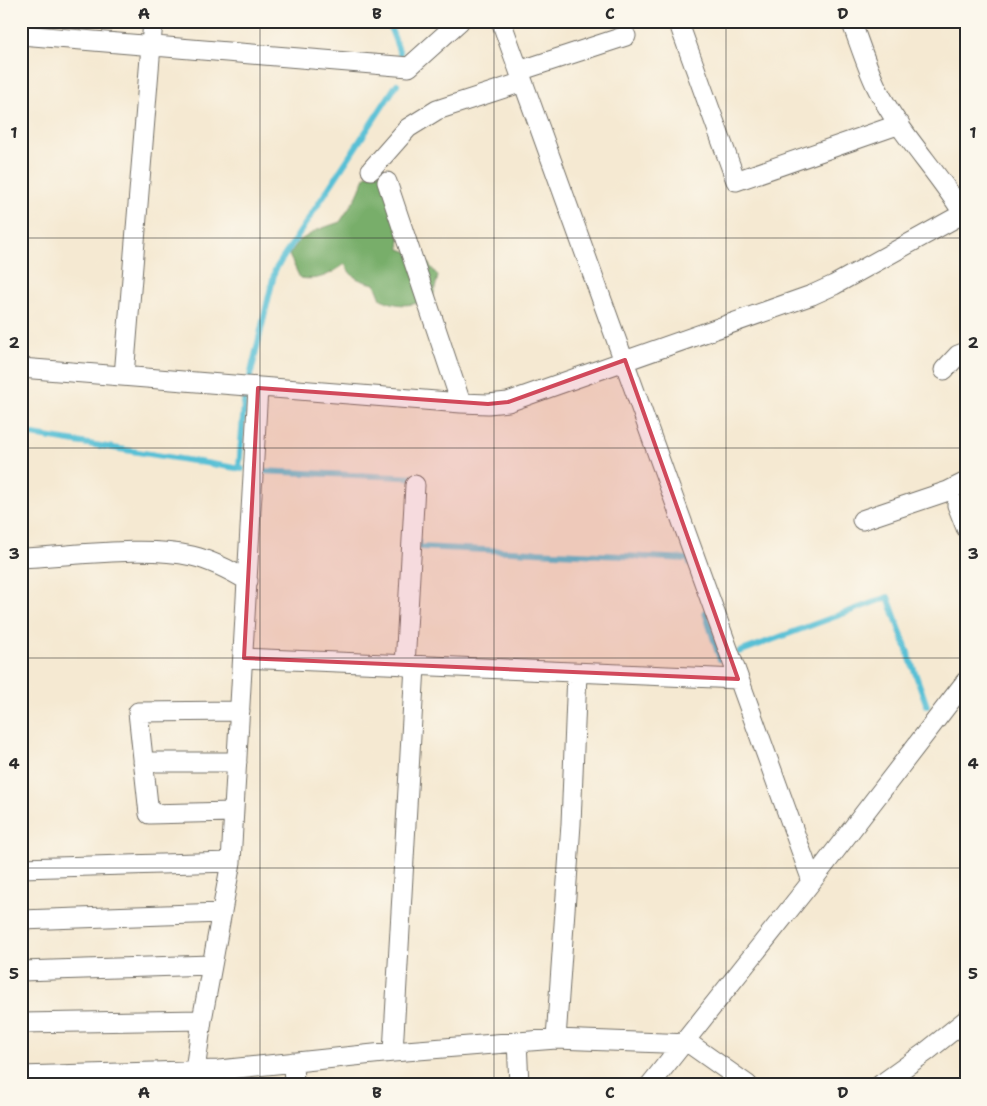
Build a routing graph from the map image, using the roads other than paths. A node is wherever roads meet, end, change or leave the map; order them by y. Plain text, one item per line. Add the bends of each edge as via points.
1 (153, 21) edge
2 (460, 21) edge
3 (501, 21) edge
4 (678, 21) edge
5 (851, 21) edge
6 (21, 35) edge
7 (626, 36) dead end
8 (151, 46) junction
9 (521, 77) junction
10 (900, 124) junction
11 (372, 170) dead end
12 (387, 182) dead end
13 (965, 215) edge
14 (966, 352) edge
15 (624, 360) junction
16 (21, 368) edge
17 (944, 370) dead end
18 (124, 376) junction
19 (258, 388) junction
20 (461, 403) junction
21 (966, 482) edge
22 (415, 485) dead end
23 (957, 505) dead end
24 (862, 520) dead end
25 (966, 528) edge
26 (21, 558) edge
27 (248, 581) junction
28 (244, 658) junction
29 (410, 666) junction
30 (577, 673) junction
31 (738, 680) junction
32 (966, 681) edge
33 (240, 711) junction
34 (143, 762) junction
35 (237, 762) junction
36 (234, 812) junction
37 (231, 862) junction
38 (21, 868) edge
39 (812, 881) junction
40 (222, 913) junction
41 (21, 920) edge
42 (212, 965) junction
43 (21, 971) edge
44 (202, 1020) junction
45 (966, 1020) edge
46 (21, 1023) edge
47 (556, 1039) junction
48 (517, 1041) junction
49 (682, 1044) junction
50 (393, 1052) junction
51 (294, 1062) junction
52 (21, 1076) edge
53 (222, 1077) edge
54 (194, 1078) edge
55 (294, 1085) edge
56 (519, 1085) edge
57 (650, 1085) edge
58 (748, 1085) edge
59 (880, 1085) edge

1 - 8 street
2 - 8 street via 409,67
3 - 9 street
4 - 10 street via 736,181
5 - 10 street via 876,86
6 - 8 street
7 - 9 street
8 - 18 street
9 - 11 street via 437,110 408,128
9 - 15 street
10 - 13 street
12 - 20 street
13 - 15 street via 812,295
14 - 17 street via 958,355
15 - 20 street via 508,402
15 - 31 street
16 - 18 street
18 - 19 street
19 - 20 street
19 - 27 street
21 - 24 street
22 - 29 street
23 - 25 street
26 - 27 street via 150,552 192,556 224,566
27 - 28 street
28 - 29 street
28 - 33 street
29 - 30 street
29 - 50 street
30 - 31 street
30 - 47 street via 571,824
31 - 39 street
32 - 39 street
33 - 34 street via 138,712
33 - 35 street
34 - 35 street
34 - 36 street via 149,814
35 - 36 street
36 - 37 street
37 - 38 street
37 - 40 street
39 - 49 street
40 - 41 street
40 - 42 street
42 - 43 street
42 - 44 street
44 - 46 street
44 - 54 street
45 - 59 street
47 - 48 street
47 - 49 street
48 - 50 street
48 - 56 street
49 - 57 street
49 - 58 street via 690,1044
50 - 51 street
51 - 53 street
51 - 55 street
52 - 54 street
53 - 54 street

